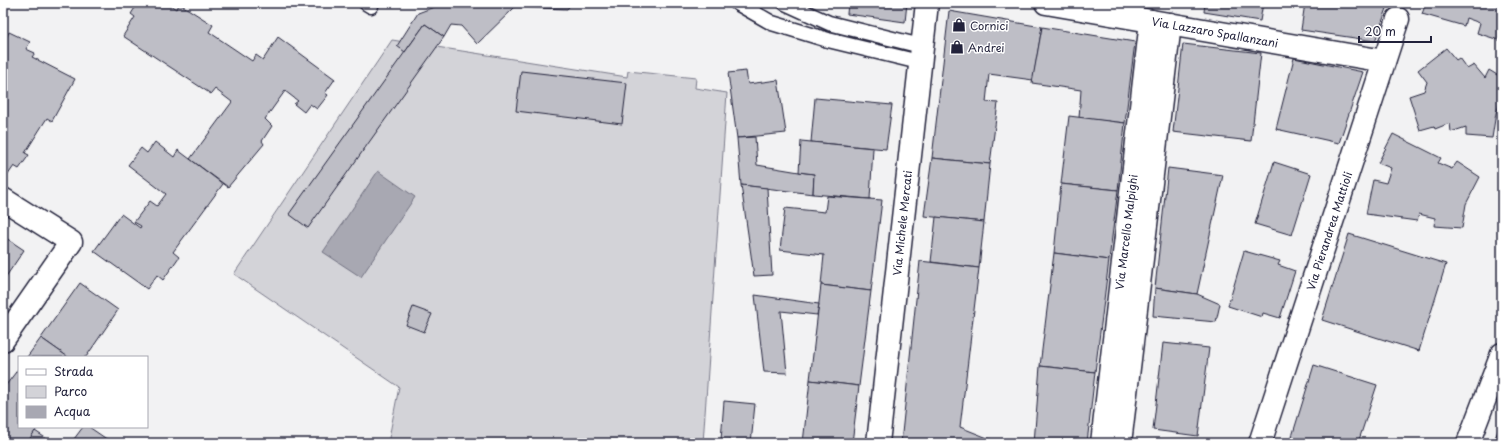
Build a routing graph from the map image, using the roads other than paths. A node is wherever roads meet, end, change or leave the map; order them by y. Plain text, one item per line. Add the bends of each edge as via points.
1 (737, 3) edge
2 (785, 3) edge
3 (927, 3) edge
4 (1046, 3) edge
5 (1398, 20) dead end
6 (1160, 23) junction
7 (920, 54) junction
8 (1384, 61) junction
9 (3, 199) edge
10 (3, 340) edge
11 (1502, 354) edge
12 (878, 443) edge
13 (1102, 443) edge
14 (1120, 443) edge
15 (1260, 443) edge
16 (1468, 443) edge

1 - 7 lane via 772,23 828,40
2 - 7 lane via 829,23
3 - 7 street, Via Michele Mercati
4 - 6 street, Via Lazzaro Spallanzani
5 - 8 street, Via Pierandrea Mattioli
6 - 8 street, Via Lazzaro Spallanzani
6 - 13 street, Via Marcello Malpighi
6 - 14 street, Via Marcello Malpighi
7 - 12 street, Via Michele Mercati
8 - 15 street, Via Pierandrea Mattioli
9 - 10 street via 71,242
11 - 16 street

